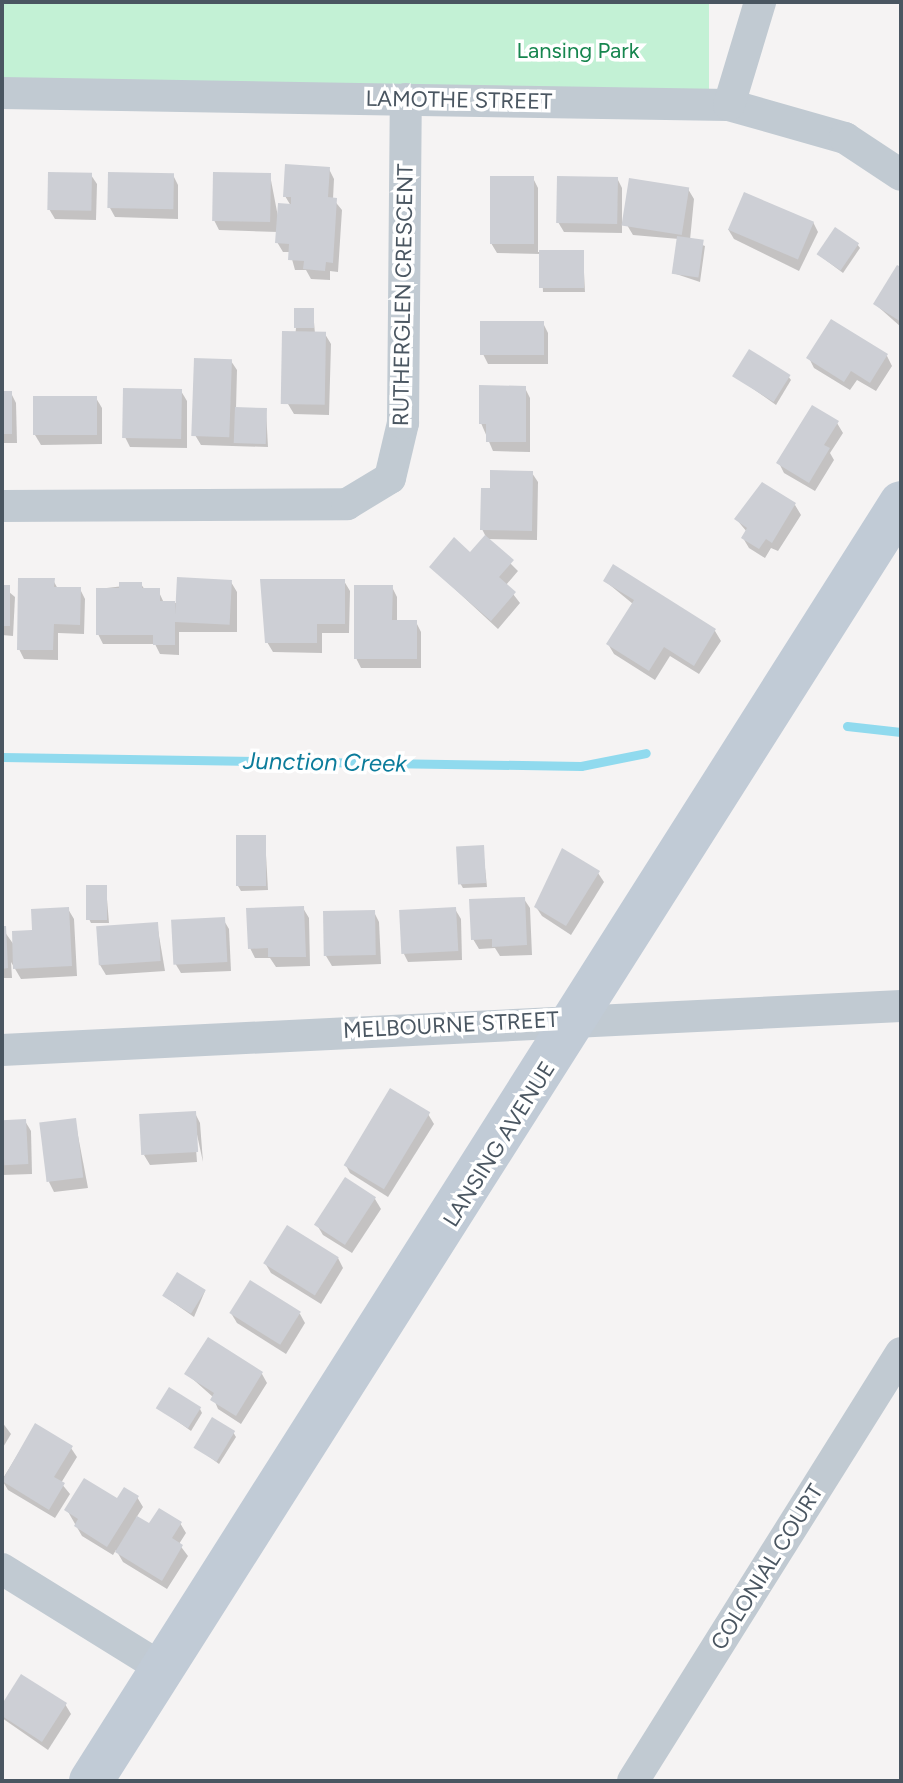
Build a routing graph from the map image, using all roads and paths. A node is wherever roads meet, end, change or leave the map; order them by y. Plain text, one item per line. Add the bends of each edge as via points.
1 (760, 2) edge
2 (2, 93) edge
3 (406, 99) junction
4 (729, 105) junction
5 (901, 175) edge
6 (901, 503) edge
7 (2, 506) edge
8 (901, 1006) edge
9 (579, 1018) junction
10 (2, 1050) edge
11 (901, 1353) edge
12 (2, 1569) edge
13 (165, 1670) junction
14 (91, 1781) edge
15 (633, 1781) edge

1 - 4 street
2 - 3 street, LAMOTHE STREET
3 - 4 street, LAMOTHE STREET
3 - 7 street, RUTHERGLEN CRESCENT via 403,423 390,478 347,504
4 - 5 street, LAMOTHE STREET via 845,138
6 - 9 street, LANSING AVENUE
8 - 9 street, MELBOURNE STREET
9 - 10 street, MELBOURNE STREET
9 - 13 street, LANSING AVENUE
11 - 15 street, COLONIAL COURT
12 - 13 street
13 - 14 street, LANSING AVENUE

